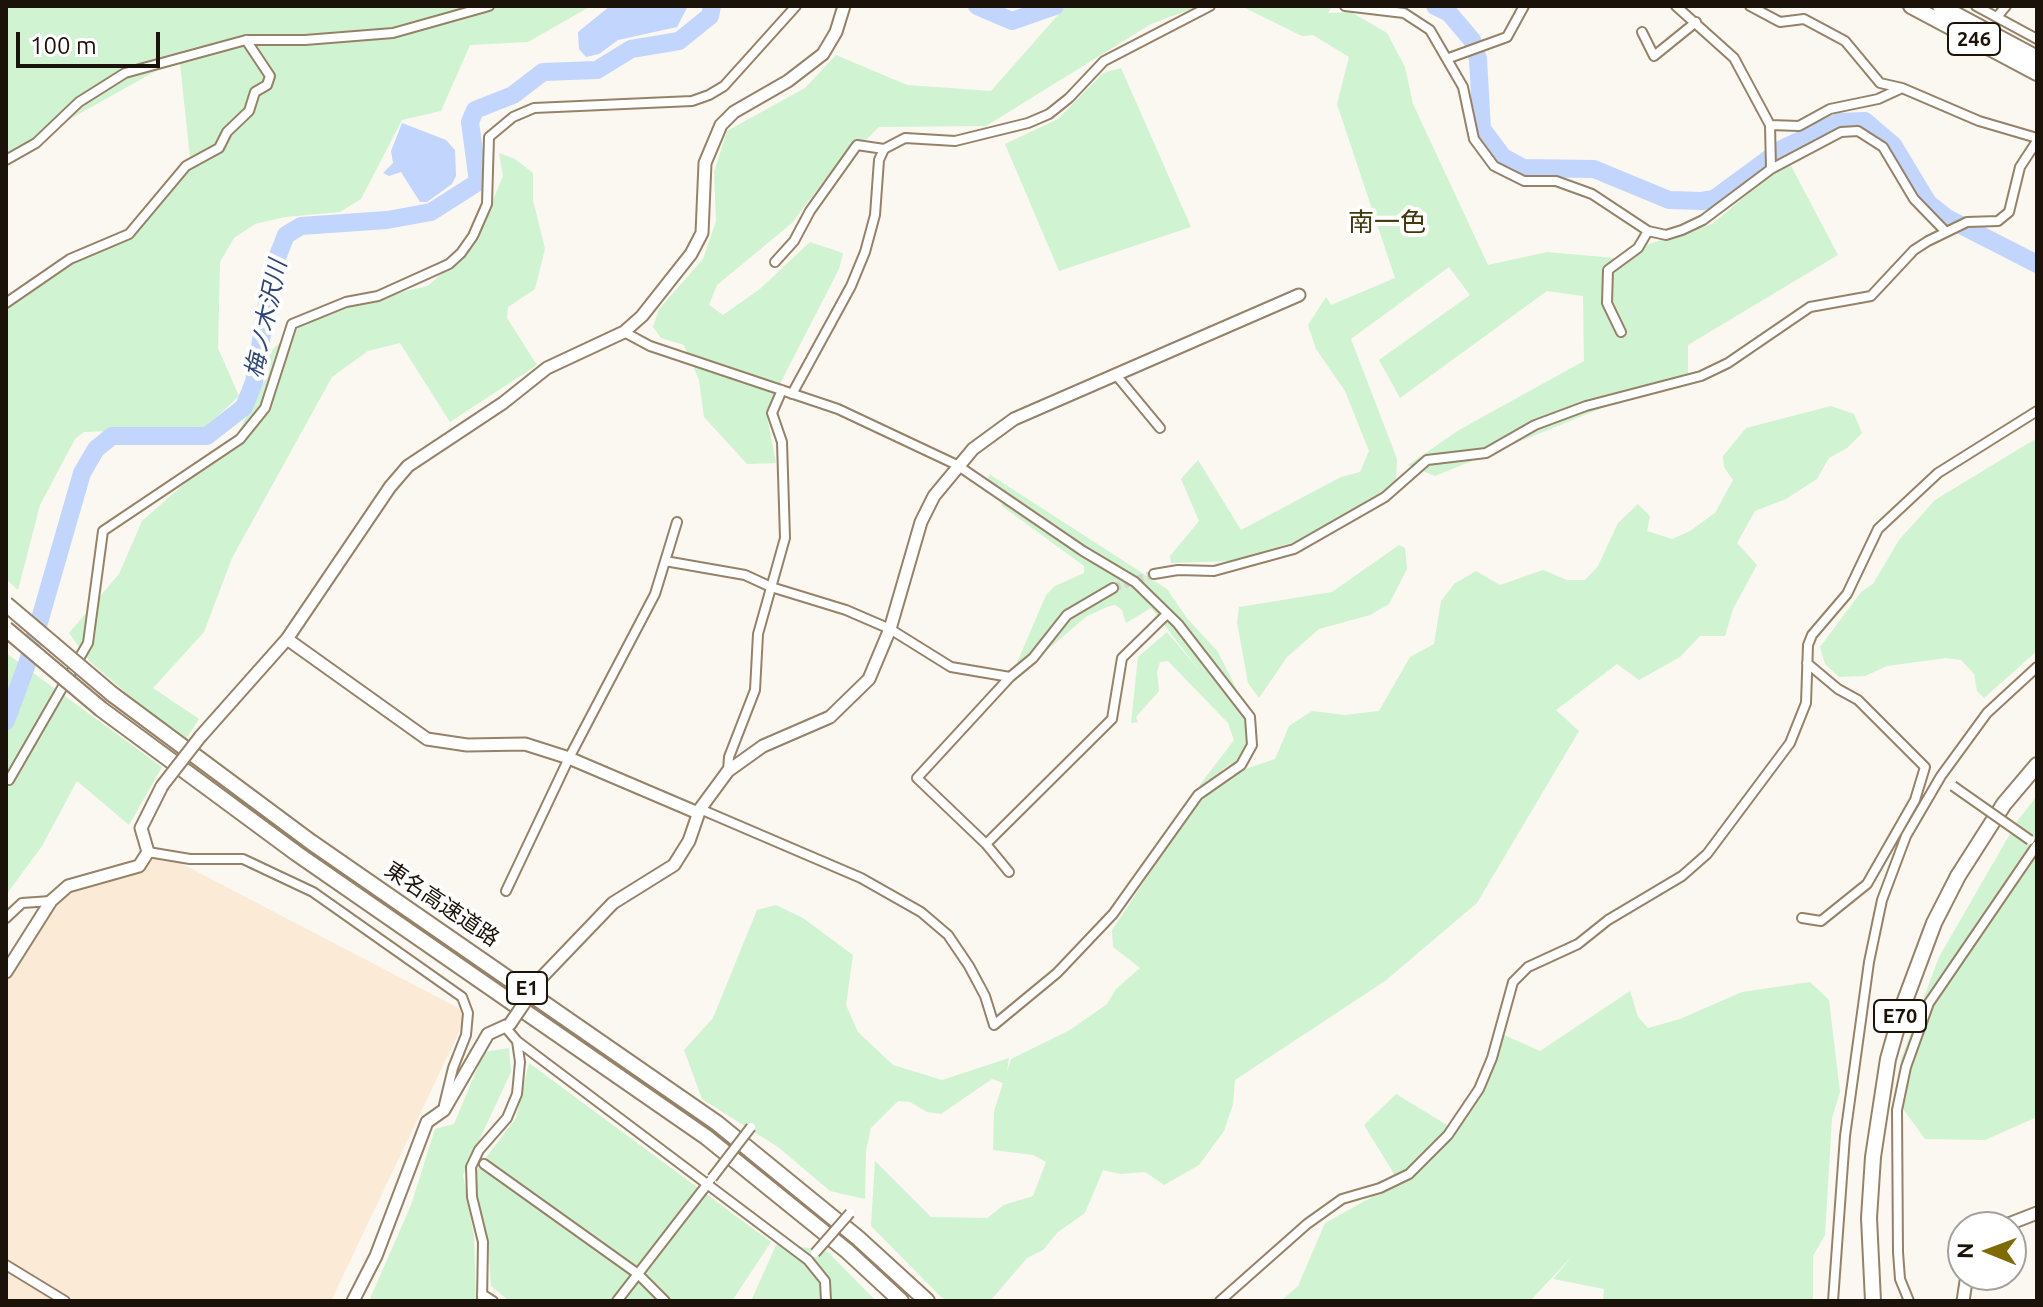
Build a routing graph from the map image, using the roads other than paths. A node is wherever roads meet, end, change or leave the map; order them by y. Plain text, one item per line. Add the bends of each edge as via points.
1 (489, 6) edge
2 (796, 6) edge
3 (844, 6) edge
4 (1210, 6) edge
5 (1345, 6) edge
6 (1524, 6) edge
7 (1679, 6) edge
8 (1750, 6) edge
9 (1911, 6) edge
10 (1940, 6) edge
11 (1976, 6) edge
12 (2006, 6) edge
13 (1997, 17) junction
14 (1696, 22) junction
15 (1642, 32) dead end
16 (2037, 39) edge
17 (246, 40) junction
18 (1449, 58) junction
19 (2037, 58) edge
20 (2037, 73) edge
21 (1902, 88) junction
22 (1770, 125) junction
23 (2037, 139) edge
24 (884, 149) junction
25 (6, 160) edge
26 (1770, 167) junction
27 (1648, 231) junction
28 (1948, 232) junction
29 (775, 262) dead end
30 (1299, 295) dead end
31 (6, 303) edge
32 (624, 332) junction
33 (1621, 332) dead end
34 (1116, 375) junction
35 (787, 392) junction
36 (2037, 411) edge
37 (1160, 428) dead end
38 (957, 465) junction
39 (677, 522) dead end
40 (665, 561) junction
41 (1154, 574) tunnel mouth
42 (771, 587) junction
43 (1113, 588) tunnel mouth
44 (6, 604) edge
45 (1167, 614) junction
46 (6, 629) edge
47 (890, 629) junction
48 (287, 639) junction
49 (1807, 663) junction
50 (2037, 667) edge
51 (1010, 677) junction
52 (2037, 756) edge
53 (569, 758) junction
54 (2037, 765) edge
55 (728, 771) junction
56 (1941, 776) junction
57 (2037, 777) edge
58 (9, 780) dead end
59 (1915, 800) junction
60 (2004, 804) junction
61 (1925, 805) junction
62 (699, 811) junction
63 (2035, 842) edge
64 (986, 844) junction
65 (148, 852) junction
66 (1009, 872) dead end
67 (506, 891) dead end
68 (51, 901) junction
69 (6, 918) edge
70 (1802, 918) dead end
71 (6, 972) edge
72 (508, 1026) junction
73 (517, 1041) junction
74 (444, 1110) junction
75 (751, 1127) dead end
76 (484, 1164) dead end
77 (710, 1181) junction
78 (850, 1213) dead end
79 (812, 1256) junction
80 (6, 1265) edge
81 (638, 1274) junction
82 (482, 1298) edge
83 (65, 1301) edge
84 (353, 1301) edge
85 (493, 1301) edge
86 (617, 1301) edge
87 (665, 1301) edge
88 (826, 1301) edge
89 (901, 1301) edge
90 (927, 1301) edge
91 (1220, 1301) edge
92 (1833, 1301) edge
93 (1876, 1301) edge
94 (1909, 1301) edge

1 - 17 street via 393,33
2 - 58 street via 724,86 709,95 692,101 534,108 513,117 489,137 487,204 461,253 449,264 378,296 346,302 292,324 265,408 240,439 103,531 88,643
3 - 32 street via 823,54 721,125 705,163 702,233 671,279
4 - 24 street via 1122,50 1069,98 1028,123 955,141 905,138
5 - 18 street via 1404,13 1419,20
6 - 18 street via 1507,37
7 - 14 street
8 - 21 street via 1780,22 1804,19 1845,41 1880,83
9 - 20 highway, 246
10 - 19 highway, 246
11 - 13 street
12 - 13 street
13 - 16 street
14 - 15 street via 1654,56
14 - 22 street via 1734,58
17 - 25 street via 125,73
17 - 31 street via 270,76 219,148 186,166 129,234 70,259
18 - 27 street via 1485,158 1524,181 1556,181 1592,194
21 - 22 street via 1830,109 1799,126
21 - 23 street
22 - 26 street
23 - 28 street via 2020,167 2009,212 1998,221 1967,222
24 - 29 street via 857,145
24 - 35 street via 865,252 851,286
26 - 27 street via 1703,220 1666,235
26 - 28 street via 1841,132 1858,131 1883,147 1914,199
27 - 33 street via 1638,248 1608,270 1607,303
28 - 41 street via 1914,250 1871,296 1810,307 1716,370 1586,406 1535,425 1486,453 1427,460 1385,497 1294,549 1214,571
30 - 34 street
32 - 35 street via 650,346
32 - 48 street via 547,368 408,466
34 - 37 street
34 - 38 street via 1014,419
35 - 38 street via 884,429
35 - 42 street via 772,413 782,442 785,538
36 - 49 street via 1938,473 1878,529 1847,594 1812,635
38 - 45 street via 1135,582
38 - 47 street via 921,522
39 - 40 street
40 - 42 street via 745,575
40 - 53 street via 655,594
42 - 47 street
42 - 55 street via 758,634 755,690
43 - 51 street via 1067,615 1033,658
44 - 90 highway, 東名高速道路 / E1, bridge via 112,694 311,842 717,1123 846,1227
45 - 62 street via 1250,717 1252,745 1241,765 1198,795 1113,914 1057,973 994,1025 969,966 948,935 921,912 861,878
45 - 64 street via 1122,658 1112,719
46 - 89 highway, 東名高速道路 / E1, bridge via 101,709 296,853 706,1137
47 - 51 street via 951,667
47 - 55 street via 869,679 846,704 810,729 746,756
48 - 53 street via 427,739 525,744
48 - 65 street, bridge via 162,786 141,828
49 - 59 street via 1858,700 1919,759 1925,767
49 - 91 street via 1806,703 1790,743 1707,854 1578,944 1528,967 1513,982 1479,1089 1448,1135 1409,1174 1342,1199 1307,1224
50 - 56 street via 1987,713
51 - 64 street via 917,778
52 - 60 highway
53 - 62 street
53 - 67 street
54 - 60 highway, E70
55 - 62 street
56 - 61 street
56 - 63 street, bridge
57 - 93 highway, E70 via 1964,878 1908,1010 1894,1060 1879,1158
59 - 61 street
59 - 70 street via 1867,884 1821,921
60 - 93 highway, E70 via 1934,923 1888,1059 1869,1218
61 - 92 street via 1906,836 1886,888 1869,962 1845,1136
62 - 72 street, bridge via 674,865 613,903 542,977
63 - 94 street via 1929,1003 1906,1067 1897,1110 1898,1252
64 - 66 street
65 - 68 street via 139,866 68,886
65 - 74 street via 243,859 313,892 462,997 468,1013 466,1035
68 - 69 street via 22,903
68 - 71 street
72 - 73 street
72 - 74 street via 488,1034
73 - 77 street
73 - 82 street via 517,1094 507,1118 471,1167 483,1242
74 - 84 street via 427,1122 376,1256
75 - 77 street, bridge
76 - 81 street
77 - 79 street
77 - 81 street
78 - 79 street, bridge
79 - 88 street via 825,1281
80 - 83 street
81 - 86 street
81 - 87 street
82 - 85 street

